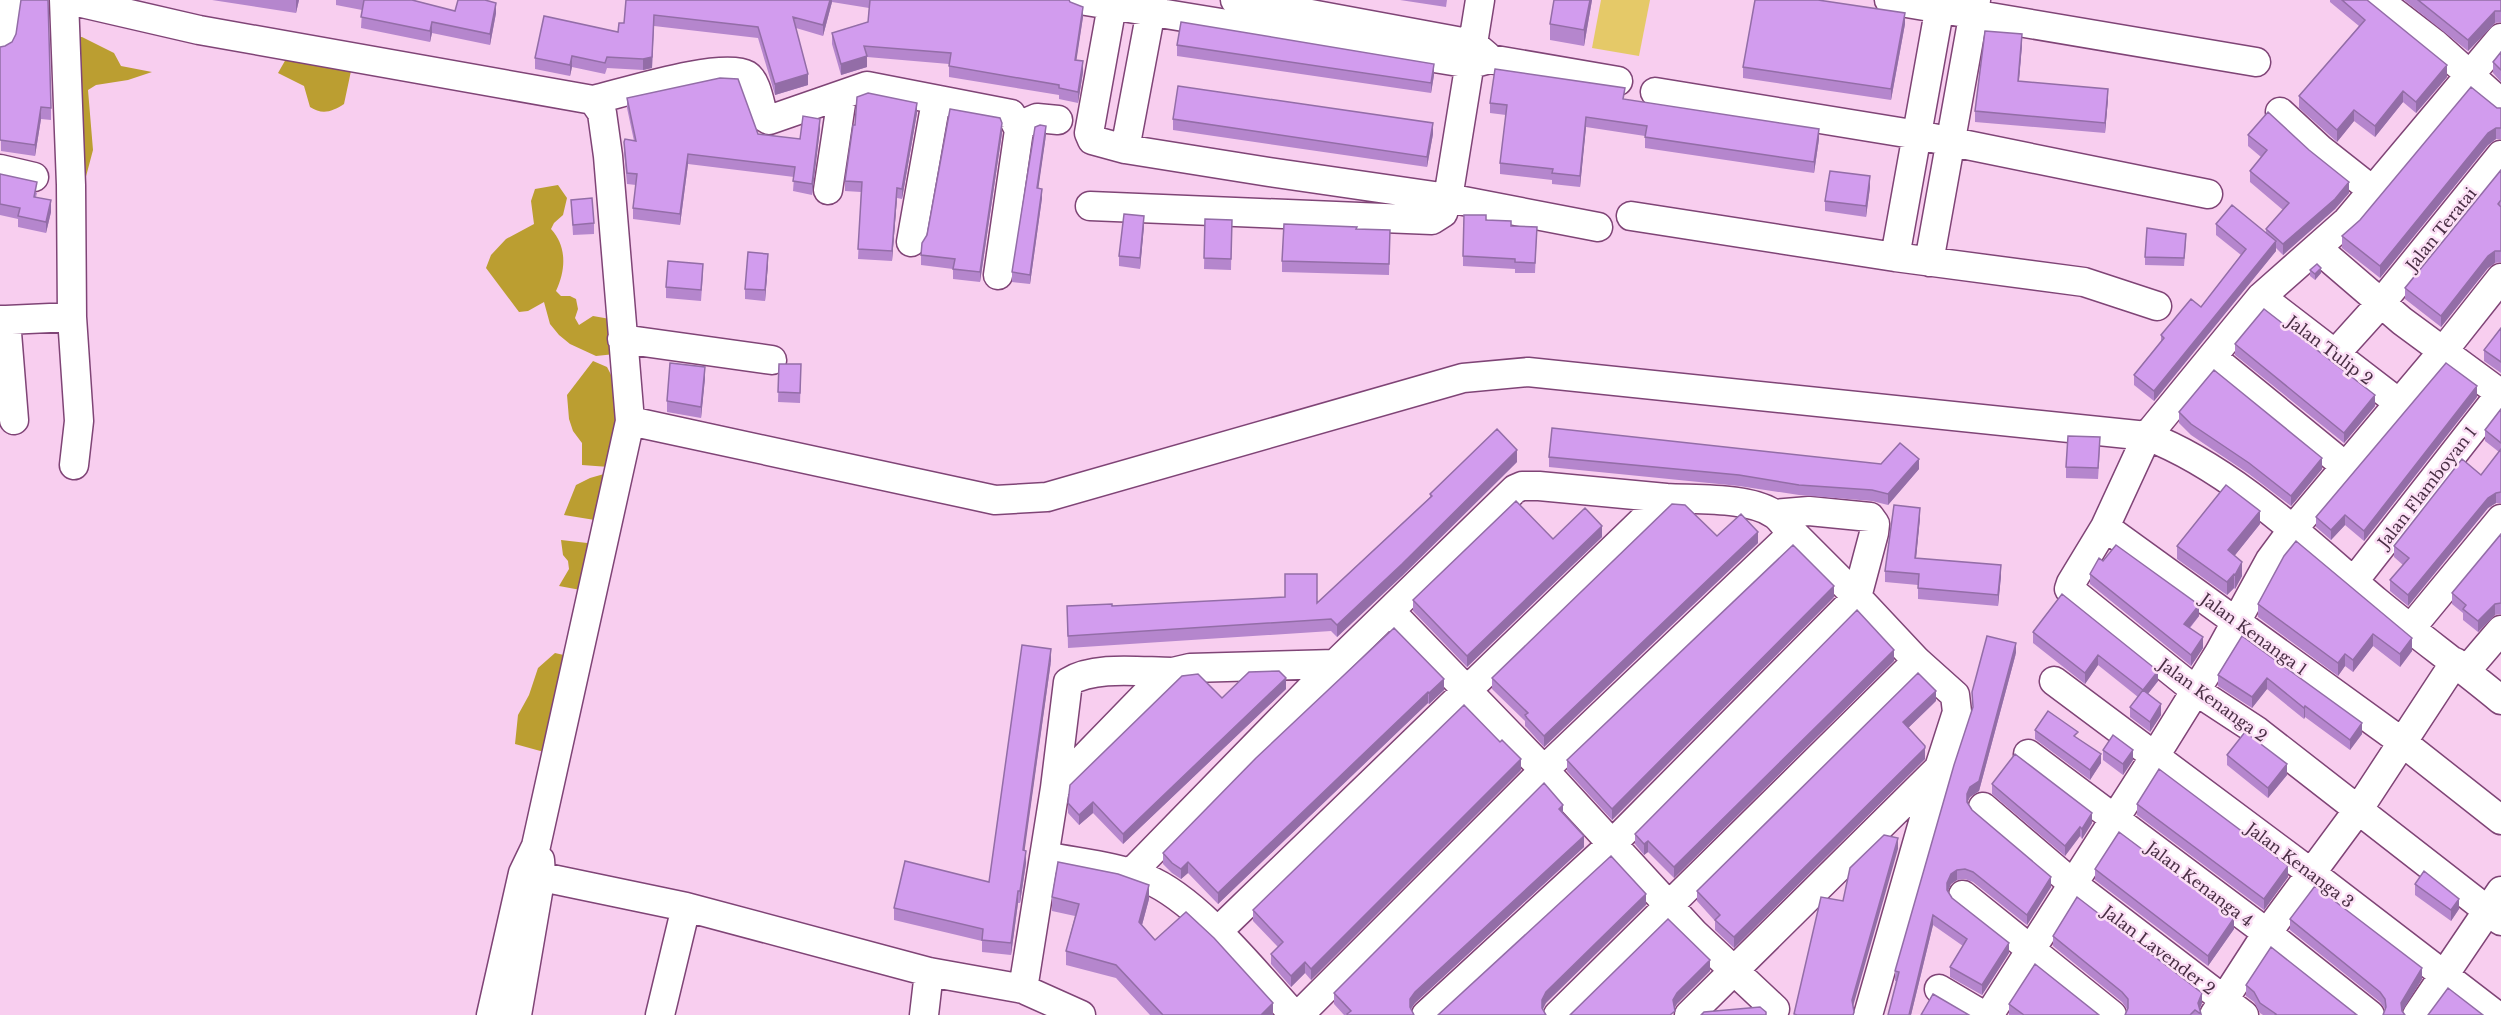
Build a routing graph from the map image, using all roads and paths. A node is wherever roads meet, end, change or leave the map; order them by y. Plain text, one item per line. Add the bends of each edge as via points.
1 (8, 0) edge
2 (64, 0) edge
3 (69, 0) edge
4 (1080, 0) edge
5 (1235, 0) edge
6 (1480, 0) edge
7 (1889, 0) edge
8 (2378, 0) edge
9 (1112, 3) edge
10 (1941, 4) edge
11 (1152, 5) edge
12 (1975, 7) edge
13 (2501, 38) edge
14 (0, 42) edge
15 (1478, 56) junction
16 (2256, 62) dead end
17 (2470, 74) junction
18 (1618, 81) dead end
19 (1655, 92) dead end
20 (842, 97) junction
21 (593, 100) junction
22 (936, 101) junction
23 (2501, 103) edge
24 (2280, 112) dead end
25 (1058, 120) dead end
26 (1018, 126) junction
27 (1918, 135) junction
28 (1951, 142) junction
29 (1125, 149) junction
30 (2501, 155) edge
31 (0, 169) edge
32 (1269, 172) junction
33 (34, 177) dead end
34 (828, 190) dead end
35 (2372, 190) junction
36 (2208, 194) dead end
37 (1448, 198) junction
38 (1090, 206) dead end
39 (1263, 211) junction
40 (1631, 216) dead end
41 (1598, 227) dead end
42 (910, 242) dead end
43 (2317, 248) junction
44 (1895, 257) junction
45 (1929, 262) junction
46 (998, 275) dead end
47 (2501, 278) edge
48 (2260, 297) junction
49 (2381, 303) junction
50 (2157, 306) dead end
51 (72, 317) junction
52 (3, 320) edge
53 (622, 339) junction
54 (2444, 351) junction
55 (2335, 354) junction
56 (2213, 358) junction
57 (772, 360) dead end
58 (2501, 393) edge
59 (2399, 403) junction
60 (14, 420) dead end
61 (630, 421) junction
62 (2148, 436) junction
63 (74, 465) dead end
64 (2345, 466) junction
65 (1666, 498) junction
66 (2501, 519) edge
67 (1784, 524) junction
68 (2105, 527) junction
69 (2293, 529) junction
70 (2354, 581) junction
71 (1857, 597) junction
72 (1391, 612) junction
73 (2236, 621) junction
74 (2411, 628) junction
75 (2501, 630) edge
76 (1917, 661) junction
77 (1335, 664) junction
78 (2460, 666) junction
79 (1173, 672) junction
80 (2054, 681) dead end
81 (1467, 689) junction
82 (2196, 691) junction
83 (2501, 700) edge
84 (2402, 742) junction
85 (2028, 754) dead end
86 (2155, 756) junction
87 (1939, 768) junction
88 (1544, 770) junction
89 (1055, 788) junction
90 (1983, 807) dead end
91 (2358, 810) junction
92 (2113, 819) junction
93 (2501, 819) edge
94 (1613, 843) junction
95 (1045, 856) junction
96 (1131, 873) junction
97 (2311, 873) junction
98 (532, 874) junction
99 (2073, 884) junction
100 (1963, 895) dead end
101 (1669, 905) junction
102 (686, 907) junction
103 (2497, 907) edge
104 (1217, 932) junction
105 (2267, 933) junction
106 (2030, 951) junction
107 (1734, 971) junction
108 (929, 972) junction
109 (2444, 974) junction
110 (1939, 988) dead end
111 (1031, 1000) edge
112 (1775, 1009) dead end
113 (2228, 1010) edge
114 (491, 1015) edge
115 (517, 1015) edge
116 (660, 1015) edge
117 (924, 1015) edge
118 (1081, 1015) edge
119 (1296, 1015) edge
120 (1426, 1015) edge
121 (1558, 1015) edge
122 (1689, 1015) edge
123 (1868, 1015) edge
124 (1983, 1015) edge
125 (1989, 1015) edge
126 (2112, 1015) edge
127 (2370, 1015) edge
128 (2417, 1015) edge
129 (2496, 1015) edge

1 - 14 street
2 - 51 street
3 - 21 street via 199,30
4 - 9 street
5 - 15 street
6 - 15 street
7 - 10 street
8 - 17 street
9 - 11 street
9 - 29 street via 1089,137
10 - 12 street
10 - 27 street
11 - 15 street
11 - 29 street
12 - 16 street
12 - 28 street
13 - 17 street
15 - 18 street
15 - 37 street
17 - 23 street
17 - 35 street
19 - 27 street
20 - 21 street via 769,120 764,117 752,80 730,70
20 - 22 street via 867,86
20 - 34 street
21 - 53 street via 602,113 605,129
22 - 26 street via 1006,112
22 - 42 street
24 - 35 street
25 - 26 street via 1037,118
26 - 46 street
27 - 28 street
27 - 44 street
28 - 36 street
28 - 45 street
29 - 32 street
30 - 49 street, Jalan Teratai
31 - 33 street
32 - 37 street
32 - 39 street
35 - 43 street via 2347,221
37 - 39 street via 1443,213 1432,220
37 - 41 street
38 - 39 street
40 - 44 street
43 - 48 street
43 - 49 street
44 - 45 street
45 - 50 street via 2084,282
47 - 54 street
48 - 55 street, Jalan Tulip 2
48 - 56 street
49 - 54 street
49 - 55 street, Jalan Teratai
51 - 52 street
51 - 63 street via 79,421
52 - 60 street
53 - 57 street
53 - 61 street
54 - 58 street
54 - 59 street
55 - 59 street, Jalan Tulip 2
56 - 62 street
56 - 64 street
58 - 70 street, Jalan Flamboyan 1
59 - 64 street
61 - 62 street via 995,500 1057,495 1463,378 1528,372
61 - 98 street
62 - 68 street
62 - 69 street via 2175,446 2215,471
64 - 69 street
65 - 67 street via 1760,507
65 - 72 street via 1522,486 1510,493
65 - 81 street
66 - 74 street
67 - 71 street
67 - 71 street via 1809,511 1870,517 1875,524 1874,533
67 - 88 street
68 - 73 street, Jalan Kenanga 1
68 - 82 street, Jalan Kenanga 2 via 2069,589
69 - 70 street
69 - 73 street via 2270,560
70 - 74 street
71 - 76 street
71 - 94 street
72 - 77 street
72 - 81 street
73 - 82 street
73 - 84 street, Jalan Kenanga 1
74 - 78 street
75 - 78 street
76 - 87 street via 1955,695 1958,703
76 - 101 street
77 - 79 street via 1203,667
77 - 96 street
78 - 83 street
78 - 84 street
79 - 89 street via 1156,684
79 - 89 street via 1099,672 1068,681
80 - 86 street, Jalan Kenanga 3
81 - 88 street
81 - 104 street
82 - 86 street
82 - 91 street, Jalan Kenanga 2 via 2257,731
84 - 91 street
84 - 93 street, Jalan Kenanga 1
85 - 92 street, Jalan Kenanga 4
86 - 92 street
86 - 97 street, Jalan Kenanga 3
87 - 107 street
87 - 123 street
88 - 94 street
88 - 119 street
89 - 95 street
90 - 99 street, Jalan Lavender 2
91 - 97 street
91 - 103 street, Jalan Kenanga 2
92 - 99 street
92 - 105 street, Jalan Kenanga 4
94 - 101 street
94 - 120 street
95 - 96 street
95 - 111 street
96 - 104 street via 1173,893
97 - 105 street
97 - 109 street, Jalan Kenanga 3
98 - 102 street
98 - 114 street
98 - 115 street
99 - 106 street
99 - 113 street, Jalan Lavender 2
100 - 106 street
101 - 107 street
101 - 121 street
102 - 108 street
102 - 116 street
103 - 109 street
104 - 119 street
105 - 113 street
105 - 127 street, Jalan Kenanga 4
106 - 125 street
106 - 126 street
107 - 112 street
107 - 122 street
108 - 111 street
108 - 117 street
109 - 128 street
109 - 129 street, Jalan Kenanga 3
110 - 124 street
111 - 118 street

